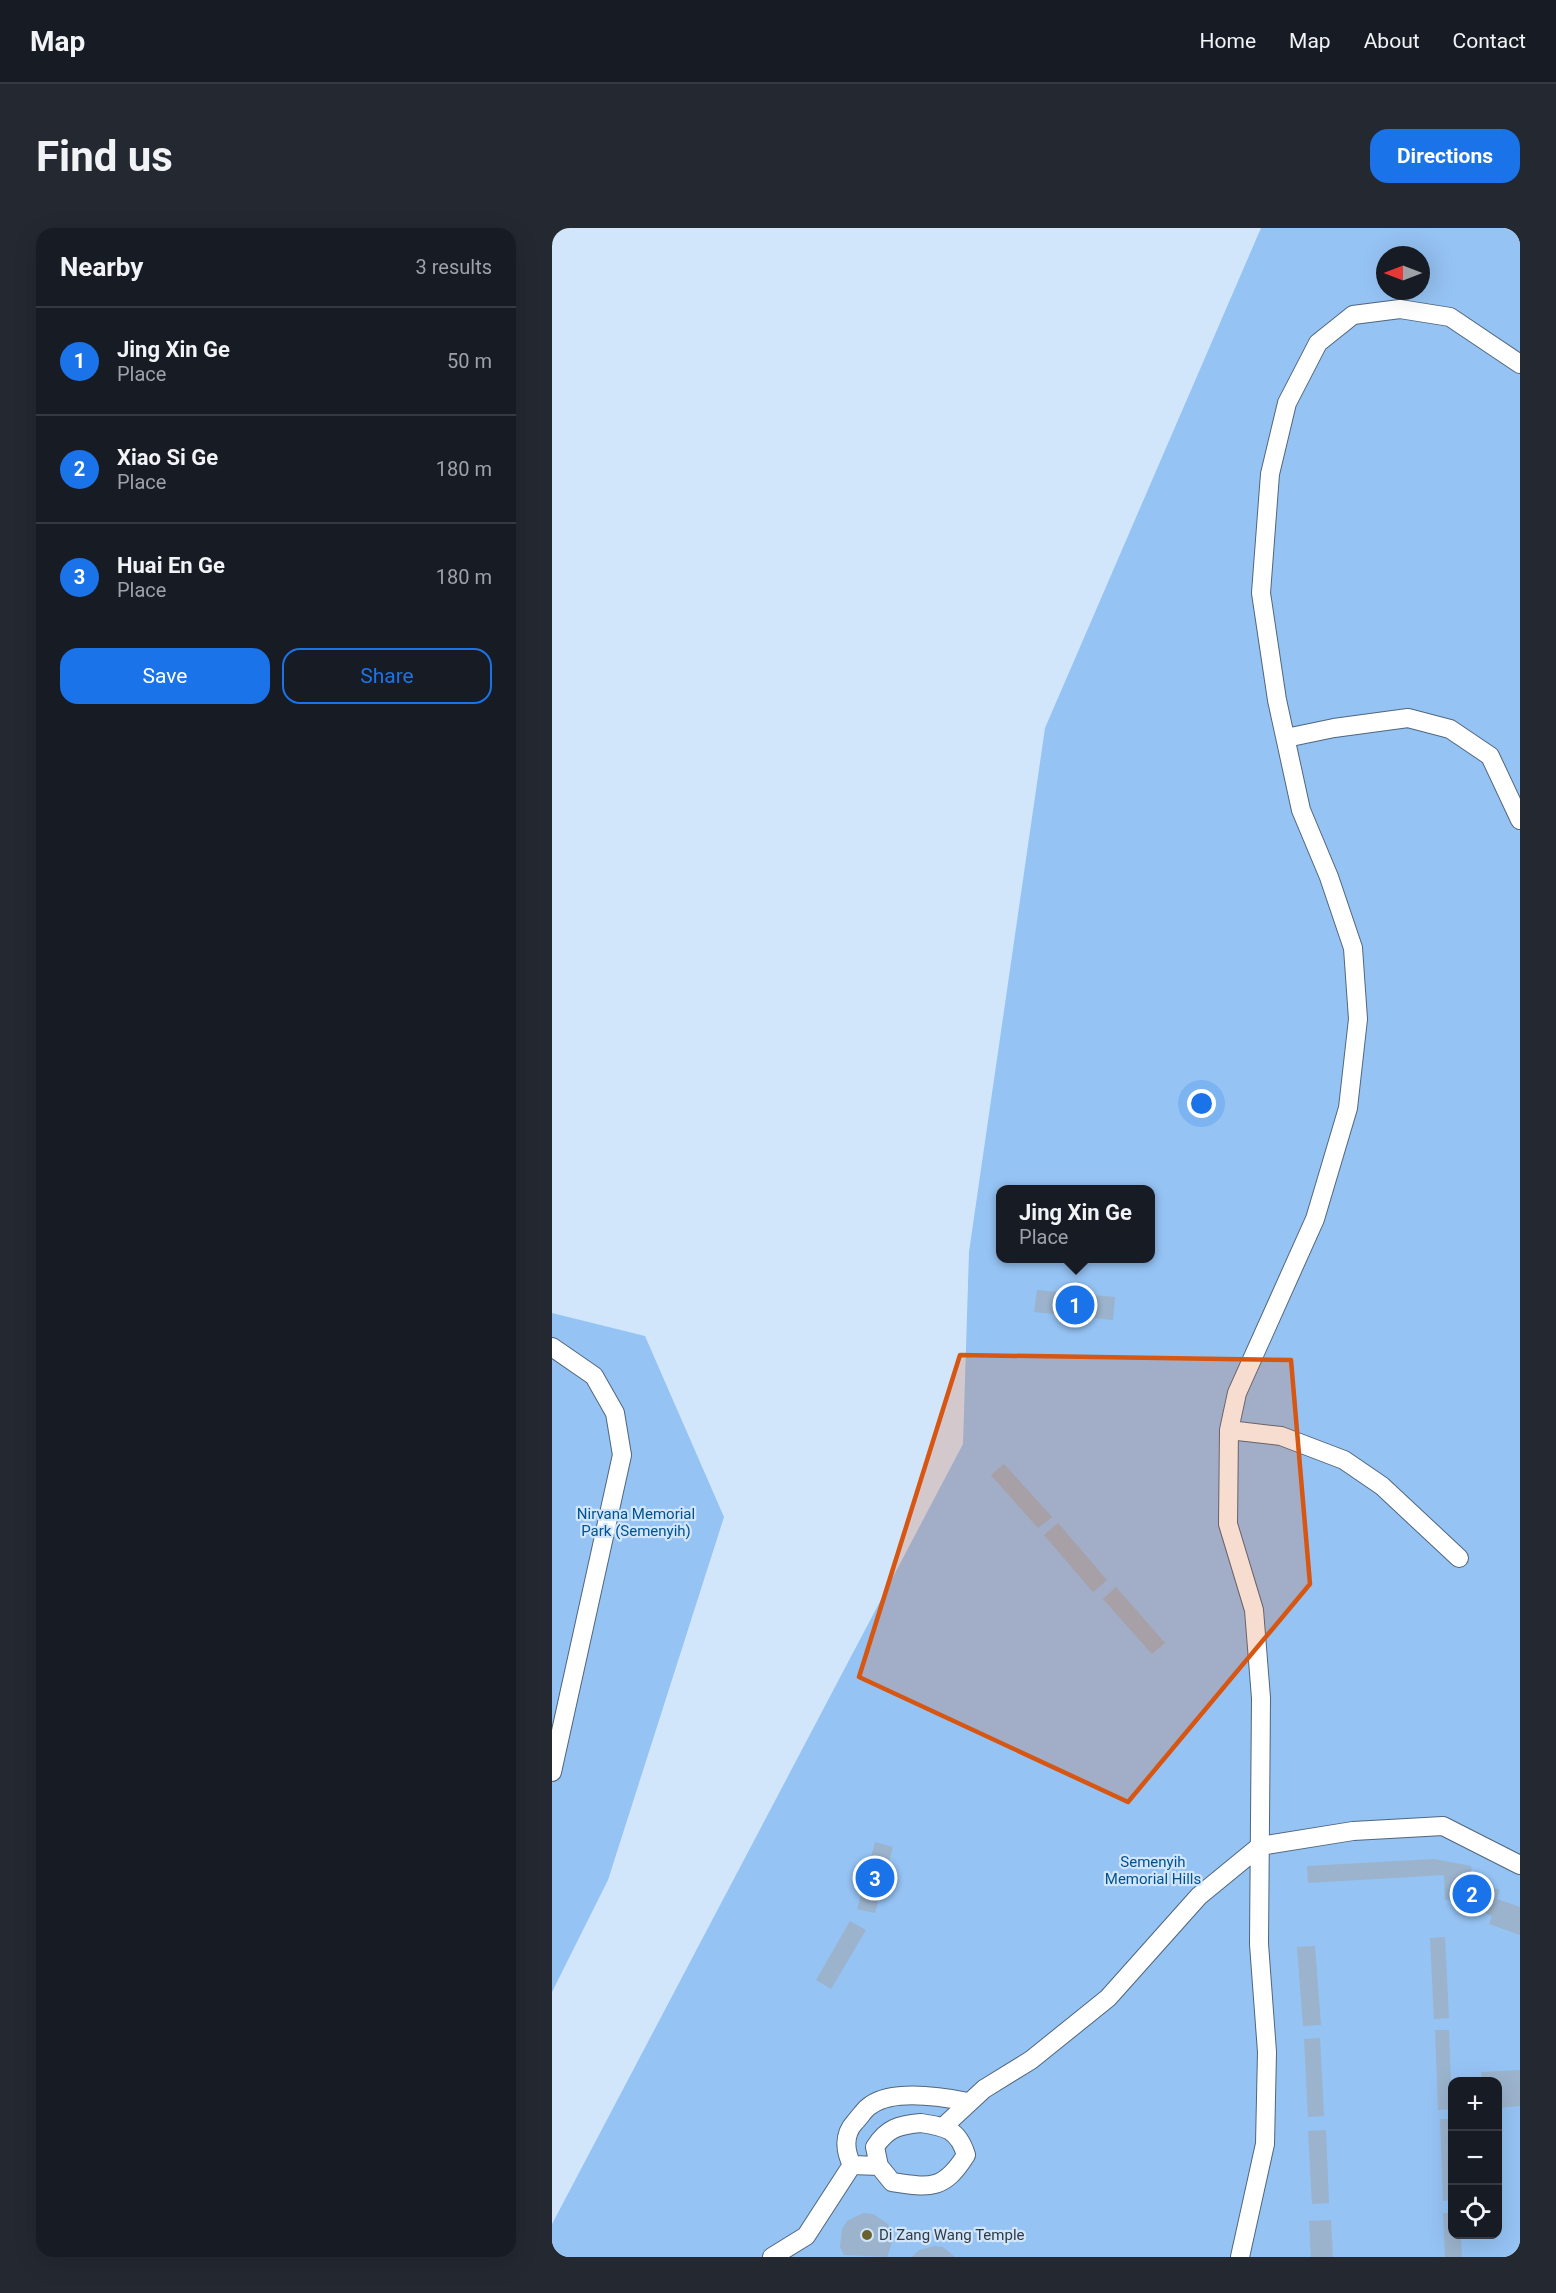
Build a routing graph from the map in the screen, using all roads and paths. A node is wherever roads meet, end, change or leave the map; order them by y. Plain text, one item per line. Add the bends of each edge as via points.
1 (1520, 364) edge
2 (1286, 738) junction
3 (1520, 820) edge
4 (552, 1347) edge
5 (1229, 1430) junction
6 (1459, 1558) dead end
7 (552, 1772) edge
8 (1260, 1846) junction
9 (1520, 1865) edge
10 (968, 2102) junction
11 (943, 2127) junction
12 (852, 2165) junction
13 (879, 2166) junction
14 (772, 2257) edge
15 (1240, 2257) edge

1 - 2 lane via 1450,316 1400,309 1353,315 1317,343 1287,403 1270,474 1261,593
2 - 3 lane via 1408,718 1450,729 1490,756
2 - 5 lane via 1301,810 1353,948 1358,1019 1348,1108 1315,1219 1237,1393
4 - 7 lane via 594,1376 615,1413 622,1455
5 - 6 lane via 1281,1436 1344,1460 1382,1486
5 - 8 lane via 1228,1524 1254,1610 1261,1698
8 - 9 lane via 1353,1831 1443,1826
8 - 10 lane via 1199,1896 1108,1998 1031,2060
8 - 15 lane via 1259,1944 1267,2052 1265,2144
10 - 11 lane
10 - 12 lane via 931,2095 871,2104 849,2128 845,2151
11 - 13 lane via 921,2122 884,2132 875,2147
11 - 13 lane via 960,2138 966,2155 953,2175 936,2186 892,2182
12 - 13 lane
12 - 14 lane via 806,2236

